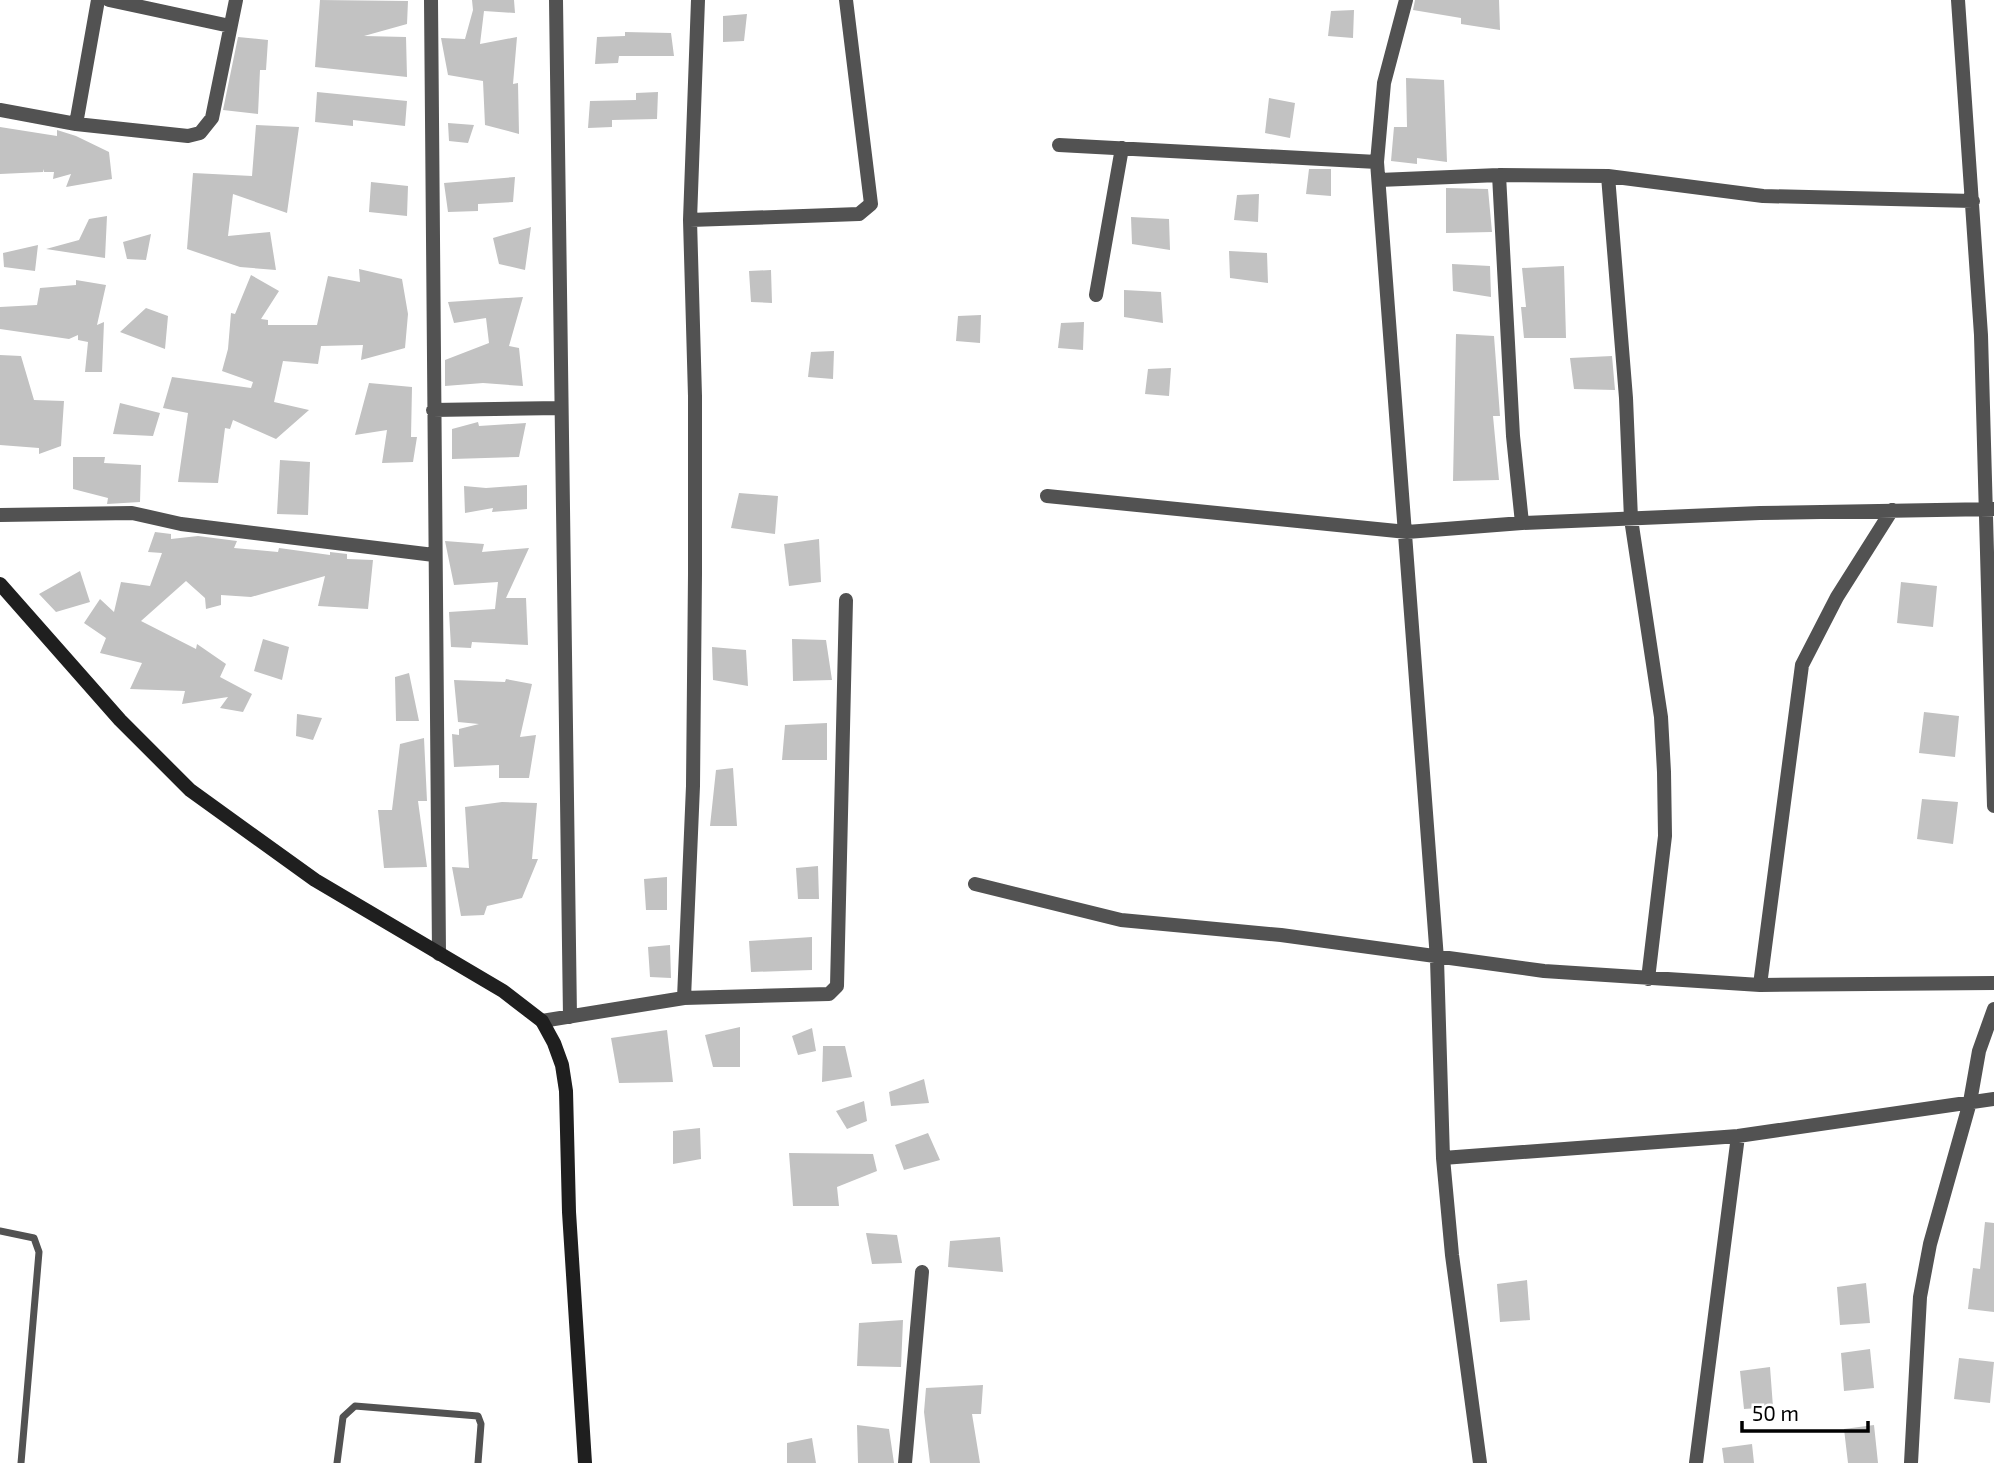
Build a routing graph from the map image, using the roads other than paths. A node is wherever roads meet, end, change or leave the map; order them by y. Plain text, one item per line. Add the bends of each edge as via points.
1 (98, 0) edge
2 (109, 0) edge
3 (236, 0) edge
4 (431, 0) edge
5 (556, 0) edge
6 (698, 0) edge
7 (846, 0) edge
8 (1406, 0) edge
9 (1958, 0) edge
10 (230, 26) junction
11 (0, 110) edge
12 (76, 124) junction
13 (1059, 145) dead end
14 (1122, 148) junction
15 (1377, 162) junction
16 (1499, 175) junction
17 (1608, 176) junction
18 (1379, 180) junction
19 (1973, 201) junction
20 (690, 220) junction
21 (1096, 295) dead end
22 (561, 408) junction
23 (433, 410) junction
24 (1047, 496) dead end
25 (1991, 509) edge
26 (1892, 510) junction
27 (0, 515) edge
28 (1631, 519) junction
29 (1522, 523) junction
30 (1408, 532) junction
31 (434, 555) junction
32 (0, 584) edge
33 (846, 600) dead end
34 (1994, 806) edge
35 (975, 884) dead end
36 (439, 954) junction
37 (1437, 959) junction
38 (1648, 979) junction
39 (1994, 984) edge
40 (1760, 985) junction
41 (684, 998) junction
42 (1994, 1009) edge
43 (570, 1017) junction
44 (542, 1021) junction
45 (1994, 1099) edge
46 (1970, 1102) junction
47 (1738, 1136) junction
48 (1443, 1158) junction
49 (0, 1231) edge
50 (922, 1272) dead end
51 (21, 1463) edge
52 (337, 1463) edge
53 (478, 1463) edge
54 (585, 1463) edge
55 (905, 1463) edge
56 (1480, 1463) edge
57 (1696, 1463) edge
58 (1911, 1463) edge

1 - 12 street
2 - 10 street
3 - 10 street
4 - 23 street
5 - 22 street
6 - 20 street
7 - 20 street via 871,204 859,214
8 - 15 street via 1384,83
9 - 19 street
10 - 12 street via 212,118 200,133 188,136
11 - 12 street
13 - 14 street
14 - 15 street
14 - 21 street
15 - 18 street
16 - 17 street
16 - 18 street
16 - 29 street
17 - 19 street via 1763,196
17 - 28 street
18 - 30 street
19 - 25 street
20 - 41 street via 695,587
22 - 23 street
22 - 43 street
23 - 31 street
24 - 30 street
25 - 26 street
25 - 34 street
26 - 28 street
26 - 40 street via 1837,597 1802,665
27 - 31 street via 132,513 191,525
28 - 29 street
28 - 38 street via 1661,716 1664,772 1665,835
29 - 30 street
30 - 37 street
31 - 36 street
32 - 36 main road via 120,720 190,790 315,880
33 - 41 street via 837,986 829,994
35 - 37 street via 1121,920 1281,935
36 - 44 main road via 503,991
37 - 38 street
37 - 48 street
38 - 40 street
39 - 40 street
41 - 43 street
42 - 46 street via 1979,1051
43 - 44 street
44 - 54 main road via 562,1065 566,1091
45 - 46 street
46 - 47 street
46 - 58 street via 1920,1297
47 - 48 street
47 - 57 street
48 - 56 street
49 - 51 lane via 34,1238 39,1252
50 - 55 street
52 - 53 lane via 343,1417 355,1406 478,1416

